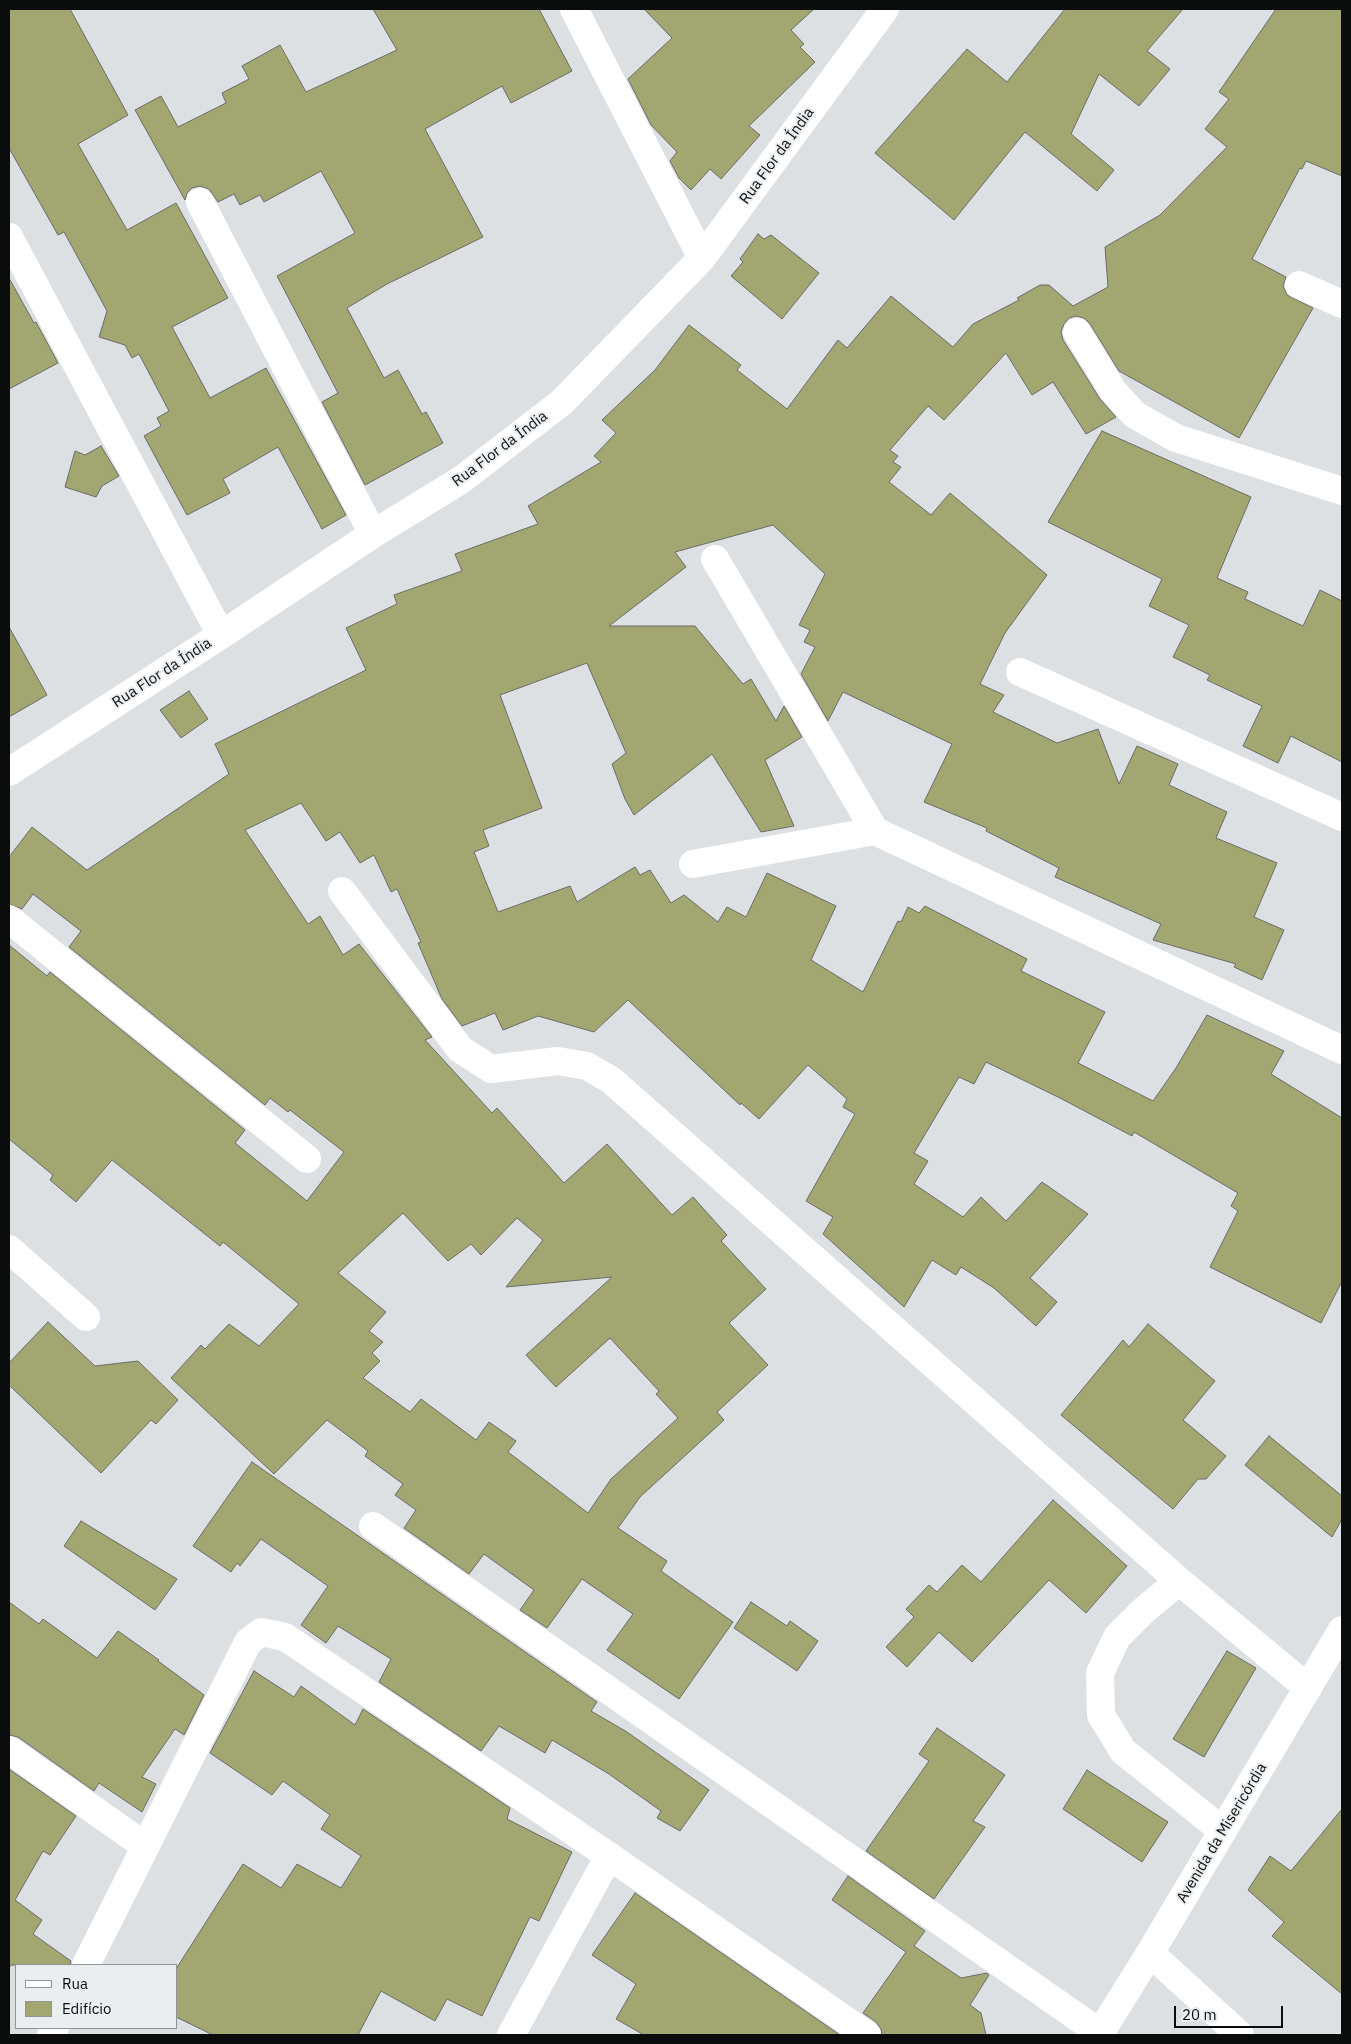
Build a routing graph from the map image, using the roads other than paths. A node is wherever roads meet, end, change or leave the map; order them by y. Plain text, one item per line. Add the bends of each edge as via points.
1 (574, 9) edge
2 (884, 9) edge
3 (200, 202) dead end
4 (9, 237) edge
5 (702, 258) junction
6 (1299, 285) dead end
7 (1342, 304) edge
8 (1077, 332) dead end
9 (1342, 491) edge
10 (372, 534) junction
11 (715, 560) dead end
12 (221, 635) junction
13 (1020, 672) dead end
14 (9, 772) edge
15 (1342, 817) edge
16 (875, 831) junction
17 (693, 864) dead end
18 (342, 891) dead end
19 (9, 919) edge
20 (1342, 1050) edge
21 (307, 1159) dead end
22 (9, 1249) edge
23 (86, 1317) dead end
24 (372, 1526) dead end
25 (1179, 1581) junction
26 (1342, 1630) edge
27 (1308, 1688) junction
28 (9, 1750) edge
29 (1223, 1831) junction
30 (146, 1846) junction
31 (609, 1856) junction
32 (1150, 1953) junction
33 (87, 1964) edge
34 (1100, 2034) edge
35 (511, 2035) edge
36 (867, 2035) edge
37 (1240, 2035) edge

1 - 5 street
2 - 5 street, Rua Flor da Índia
3 - 10 street
4 - 12 street
5 - 10 street, Rua Flor da Índia via 562,402 461,480
6 - 7 street
8 - 9 street via 1113,391 1135,415 1176,438
10 - 12 street, Rua Flor da Índia
11 - 16 street
12 - 14 street, Rua Flor da Índia
13 - 15 street
16 - 17 street
16 - 20 street
18 - 25 street via 460,1048 491,1069 558,1061 587,1066 611,1080
19 - 21 street
22 - 23 street
24 - 34 street
25 - 27 street
25 - 29 street via 1117,1638 1100,1674 1101,1715 1123,1751
26 - 27 street, Avenida da Misericórdia
27 - 29 street, Avenida da Misericórdia
28 - 30 street
29 - 32 street, Avenida da Misericórdia
30 - 31 street via 248,1642 261,1632 285,1637
30 - 33 street
31 - 35 street
31 - 36 street
32 - 34 street, Avenida da Misericórdia
32 - 37 street

